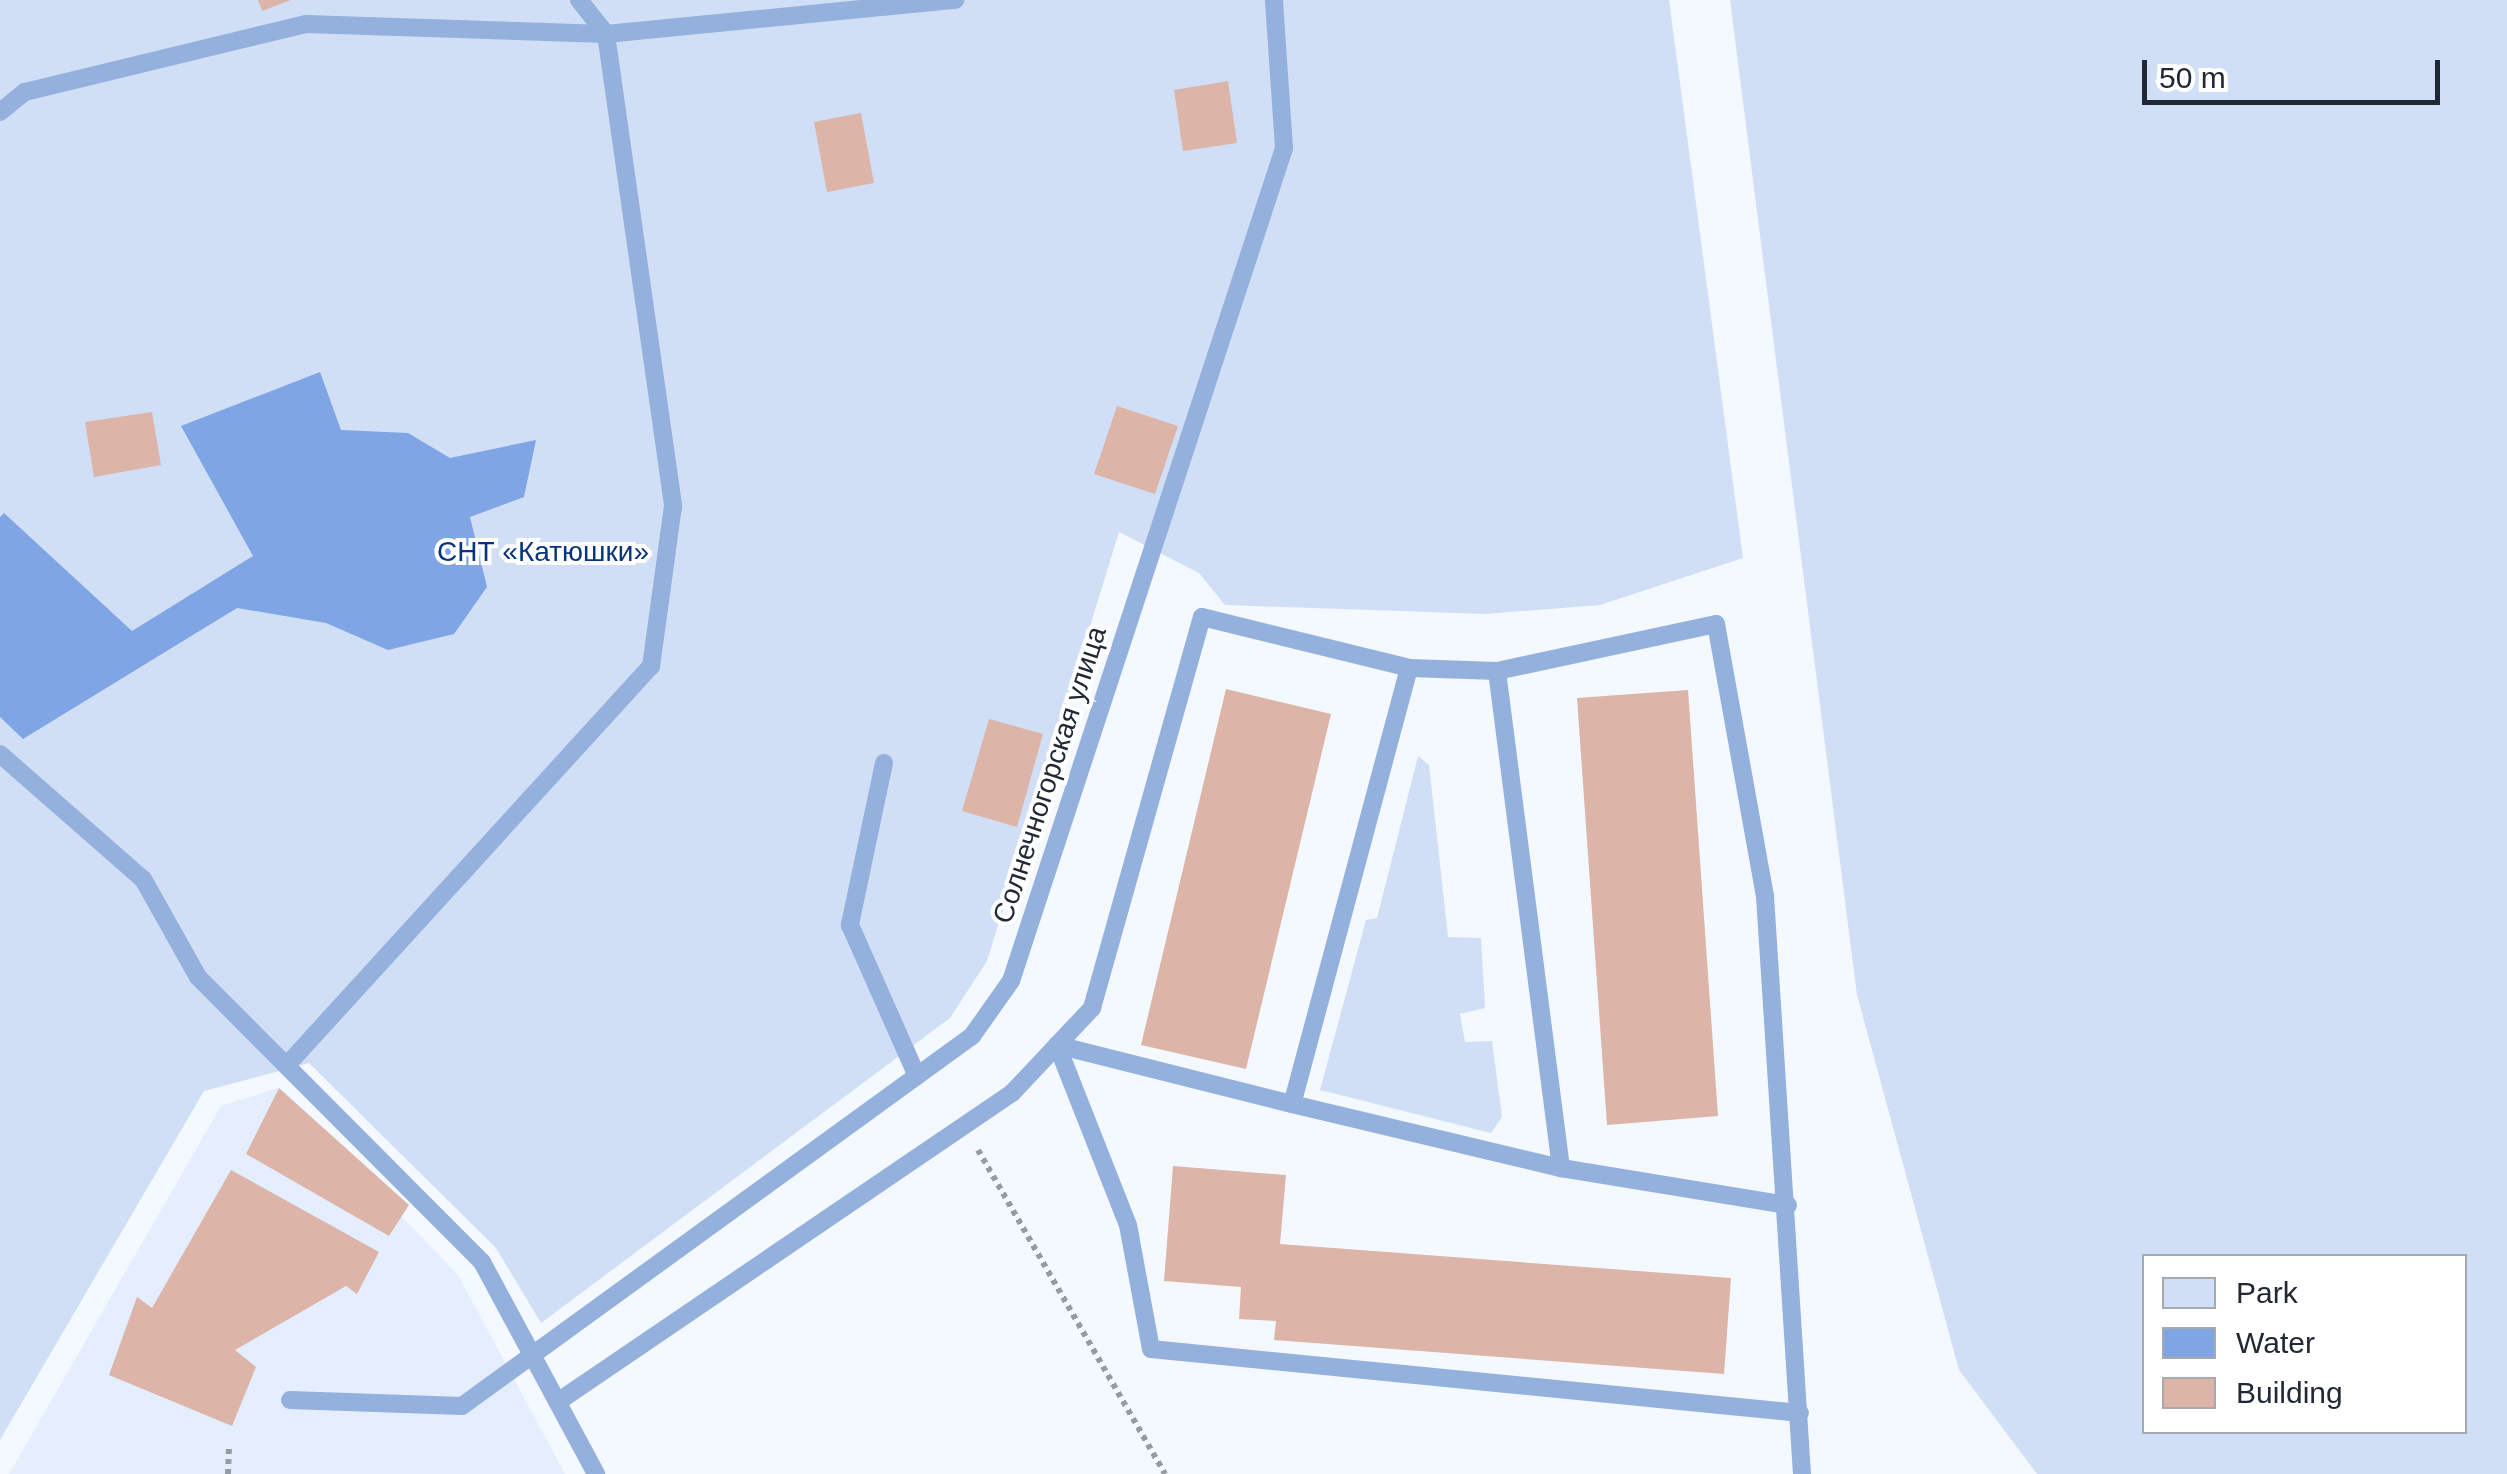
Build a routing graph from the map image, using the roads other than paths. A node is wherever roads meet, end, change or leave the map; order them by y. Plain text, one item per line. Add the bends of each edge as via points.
1 (579, 0) edge
2 (954, 0) edge
3 (1274, 0) edge
4 (606, 34) junction
5 (0, 112) edge
6 (1409, 668) junction
7 (1497, 671) junction
8 (0, 754) edge
9 (884, 763) dead end
10 (1057, 1045) junction
11 (288, 1064) junction
12 (917, 1076) junction
13 (1292, 1104) junction
14 (1561, 1168) junction
15 (1788, 1206) junction
16 (535, 1355) junction
17 (290, 1400) dead end
18 (559, 1401) junction
19 (1800, 1412) junction
20 (596, 1474) edge
21 (1802, 1474) edge

1 - 4 lane
2 - 4 lane
3 - 12 lane, Солнечногорская улица via 1284,148 1012,981 972,1036
4 - 5 lane via 306,24 24,92
4 - 11 lane via 674,506 651,666
6 - 7 lane
6 - 10 lane via 1202,617 1092,1008
6 - 13 lane
7 - 14 lane
7 - 15 lane via 1716,624 1765,896
8 - 11 lane via 143,878 198,977
9 - 12 lane via 850,924
10 - 13 lane
10 - 18 lane via 1012,1093
10 - 19 lane via 1128,1225 1151,1350
11 - 16 lane via 482,1262
12 - 16 lane, Солнечногорская улица
13 - 14 lane
14 - 15 lane
15 - 19 lane
16 - 17 lane, Солнечногорская улица via 462,1406
16 - 18 lane
18 - 20 lane
19 - 21 lane

